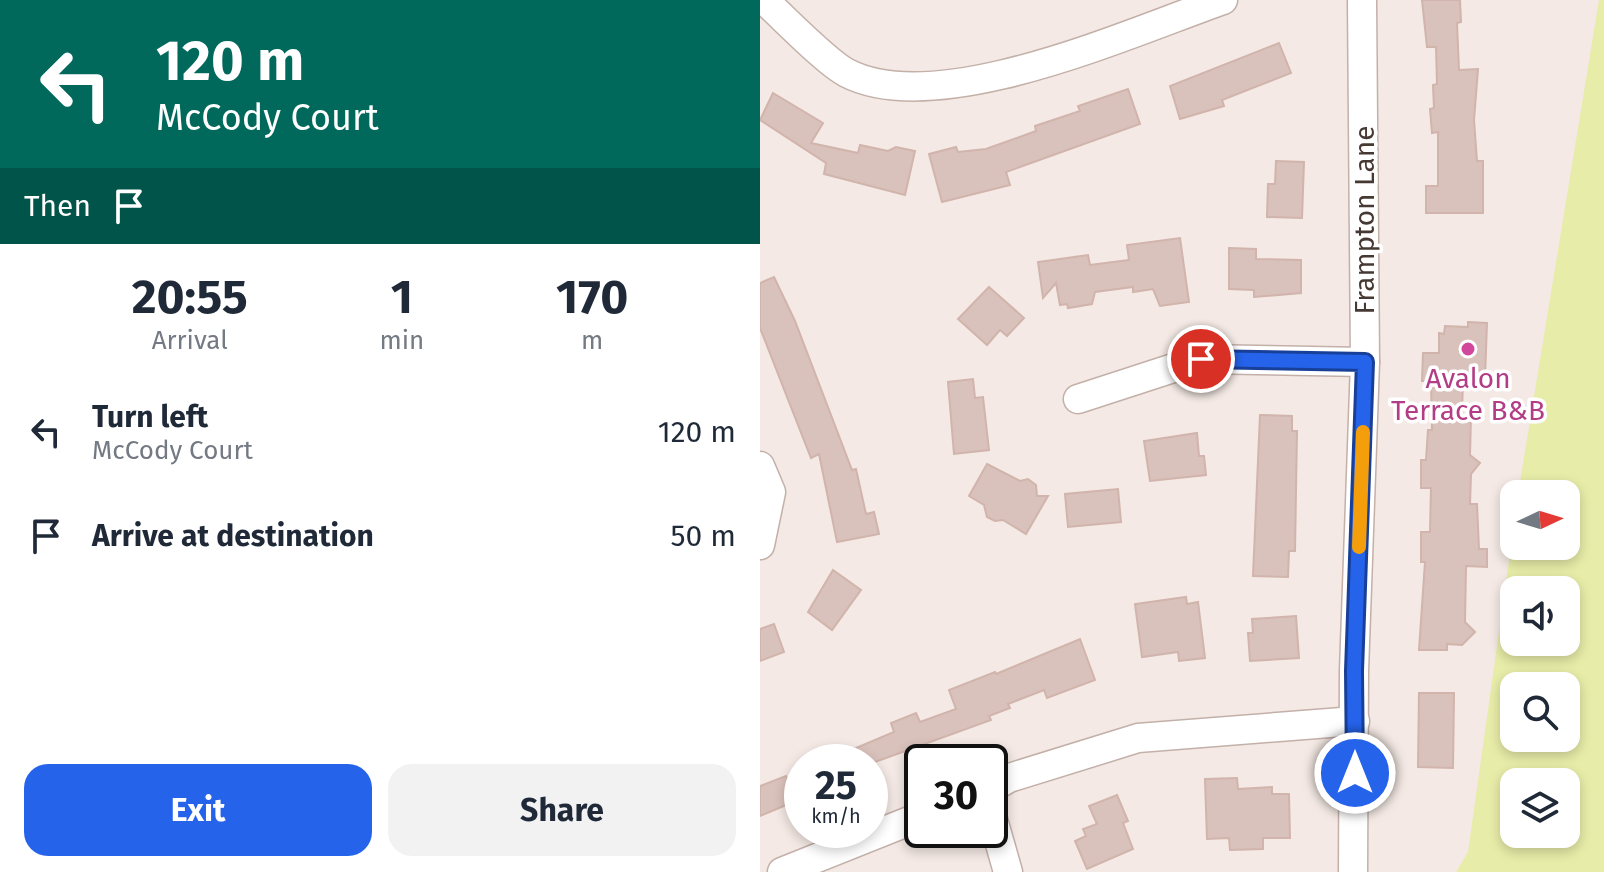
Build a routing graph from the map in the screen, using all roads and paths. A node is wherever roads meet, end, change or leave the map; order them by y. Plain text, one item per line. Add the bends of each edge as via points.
1 (764, 0) edge
2 (1223, 0) edge
3 (1362, 0) edge
4 (1365, 362) junction
5 (1078, 399) dead end
6 (760, 466) edge
7 (760, 545) edge
8 (1355, 721) junction
9 (1008, 779) edge
10 (904, 823) edge
11 (1001, 848) edge
12 (782, 872) edge
13 (1008, 872) edge
14 (1353, 872) edge

1 - 2 street via 847,73 905,89 1001,76
3 - 4 street, Frampton Lane
4 - 5 street via 1201,359
4 - 8 street, Frampton Lane
6 - 7 street via 771,492
8 - 9 street via 1138,738
8 - 14 street, Frampton Lane
10 - 12 street
11 - 13 street

